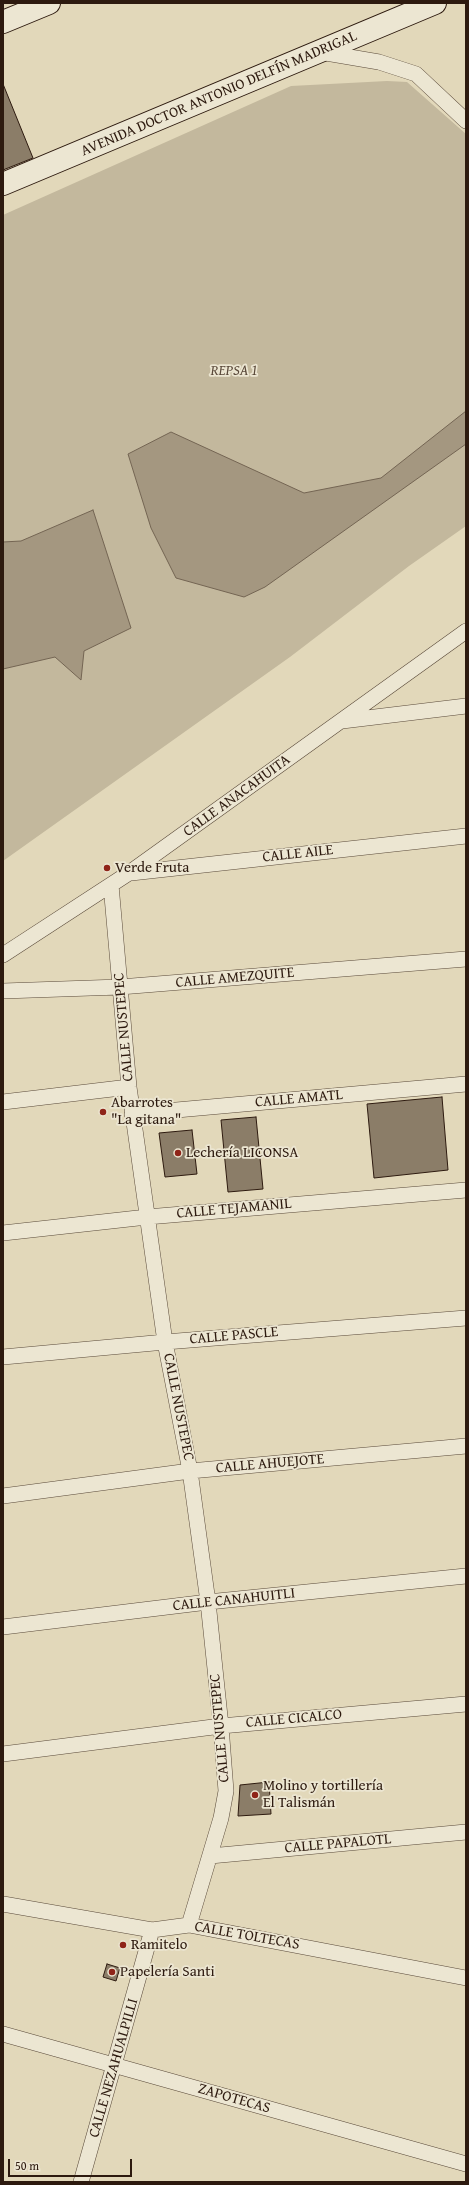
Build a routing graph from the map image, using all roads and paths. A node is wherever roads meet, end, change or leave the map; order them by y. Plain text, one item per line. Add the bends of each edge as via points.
1 (49, 3) edge
2 (435, 3) edge
3 (3, 22) edge
4 (320, 52) junction
5 (466, 121) edge
6 (3, 184) edge
7 (466, 631) edge
8 (466, 706) edge
9 (341, 721) junction
10 (466, 836) edge
11 (129, 873) junction
12 (111, 885) junction
13 (3, 955) edge
14 (466, 959) edge
15 (120, 987) junction
16 (3, 991) edge
17 (466, 1084) edge
18 (129, 1087) junction
19 (3, 1102) edge
20 (132, 1114) junction
21 (466, 1190) edge
22 (147, 1217) junction
23 (3, 1233) edge
24 (466, 1318) edge
25 (165, 1342) junction
26 (3, 1358) edge
27 (466, 1446) edge
28 (190, 1472) junction
29 (3, 1496) edge
30 (466, 1576) edge
31 (208, 1602) junction
32 (3, 1627) edge
33 (466, 1704) edge
34 (222, 1726) junction
35 (3, 1754) edge
36 (466, 1832) edge
37 (210, 1856) junction
38 (3, 1904) edge
39 (189, 1925) junction
40 (152, 1930) junction
41 (466, 1978) edge
42 (3, 2034) edge
43 (115, 2066) junction
44 (466, 2164) edge
45 (81, 2182) edge

1 - 3 main road
2 - 4 main road, AVENIDA DOCTOR ANTONIO DELFÍN MADRIGAL
4 - 5 street via 379,62 416,74
4 - 6 main road, AVENIDA DOCTOR ANTONIO DELFÍN MADRIGAL
7 - 9 street, CALLE ANACAHUITA
8 - 9 street
9 - 11 street, CALLE ANACAHUITA
10 - 11 street, CALLE AILE
11 - 12 street, CALLE ANACAHUITA
12 - 13 street, CALLE ANACAHUITA
12 - 15 street, CALLE NUSTEPEC
14 - 15 street, CALLE AMEZQUITE
15 - 16 street, CALLE AMEZQUITE
15 - 18 street, CALLE NUSTEPEC
17 - 20 street, CALLE AMATL
18 - 19 street
18 - 20 street, CALLE NUSTEPEC
20 - 22 street, CALLE NUSTEPEC
21 - 22 street, CALLE TEJAMANIL
22 - 23 street, CALLE TEJAMANIL
22 - 25 street, CALLE NUSTEPEC
24 - 25 street, CALLE PASCLE
25 - 26 street, CALLE PASCLE
25 - 28 street, CALLE NUSTEPEC
27 - 28 street, CALLE AHUEJOTE
28 - 29 street, CALLE AHUEJOTE
28 - 31 street, CALLE NUSTEPEC
30 - 31 street, CALLE CANAHUITLI
31 - 32 street, CALLE CANAHUITLI
31 - 34 street, CALLE NUSTEPEC
33 - 34 street, CALLE CICALCO
34 - 35 street, CALLE CICALCO
34 - 37 street, CALLE NUSTEPEC via 226,1791
36 - 37 street, CALLE PAPALOTL
37 - 39 street, CALLE NUSTEPEC
38 - 40 street, CALLE TOLTECAS
39 - 40 street, CALLE TOLTECAS
39 - 41 street, CALLE TOLTECAS
40 - 43 street, CALLE NEZAHUALPILLI
42 - 43 street, ZAPOTECAS
43 - 44 street, ZAPOTECAS
43 - 45 street, CALLE NEZAHUALPILLI

